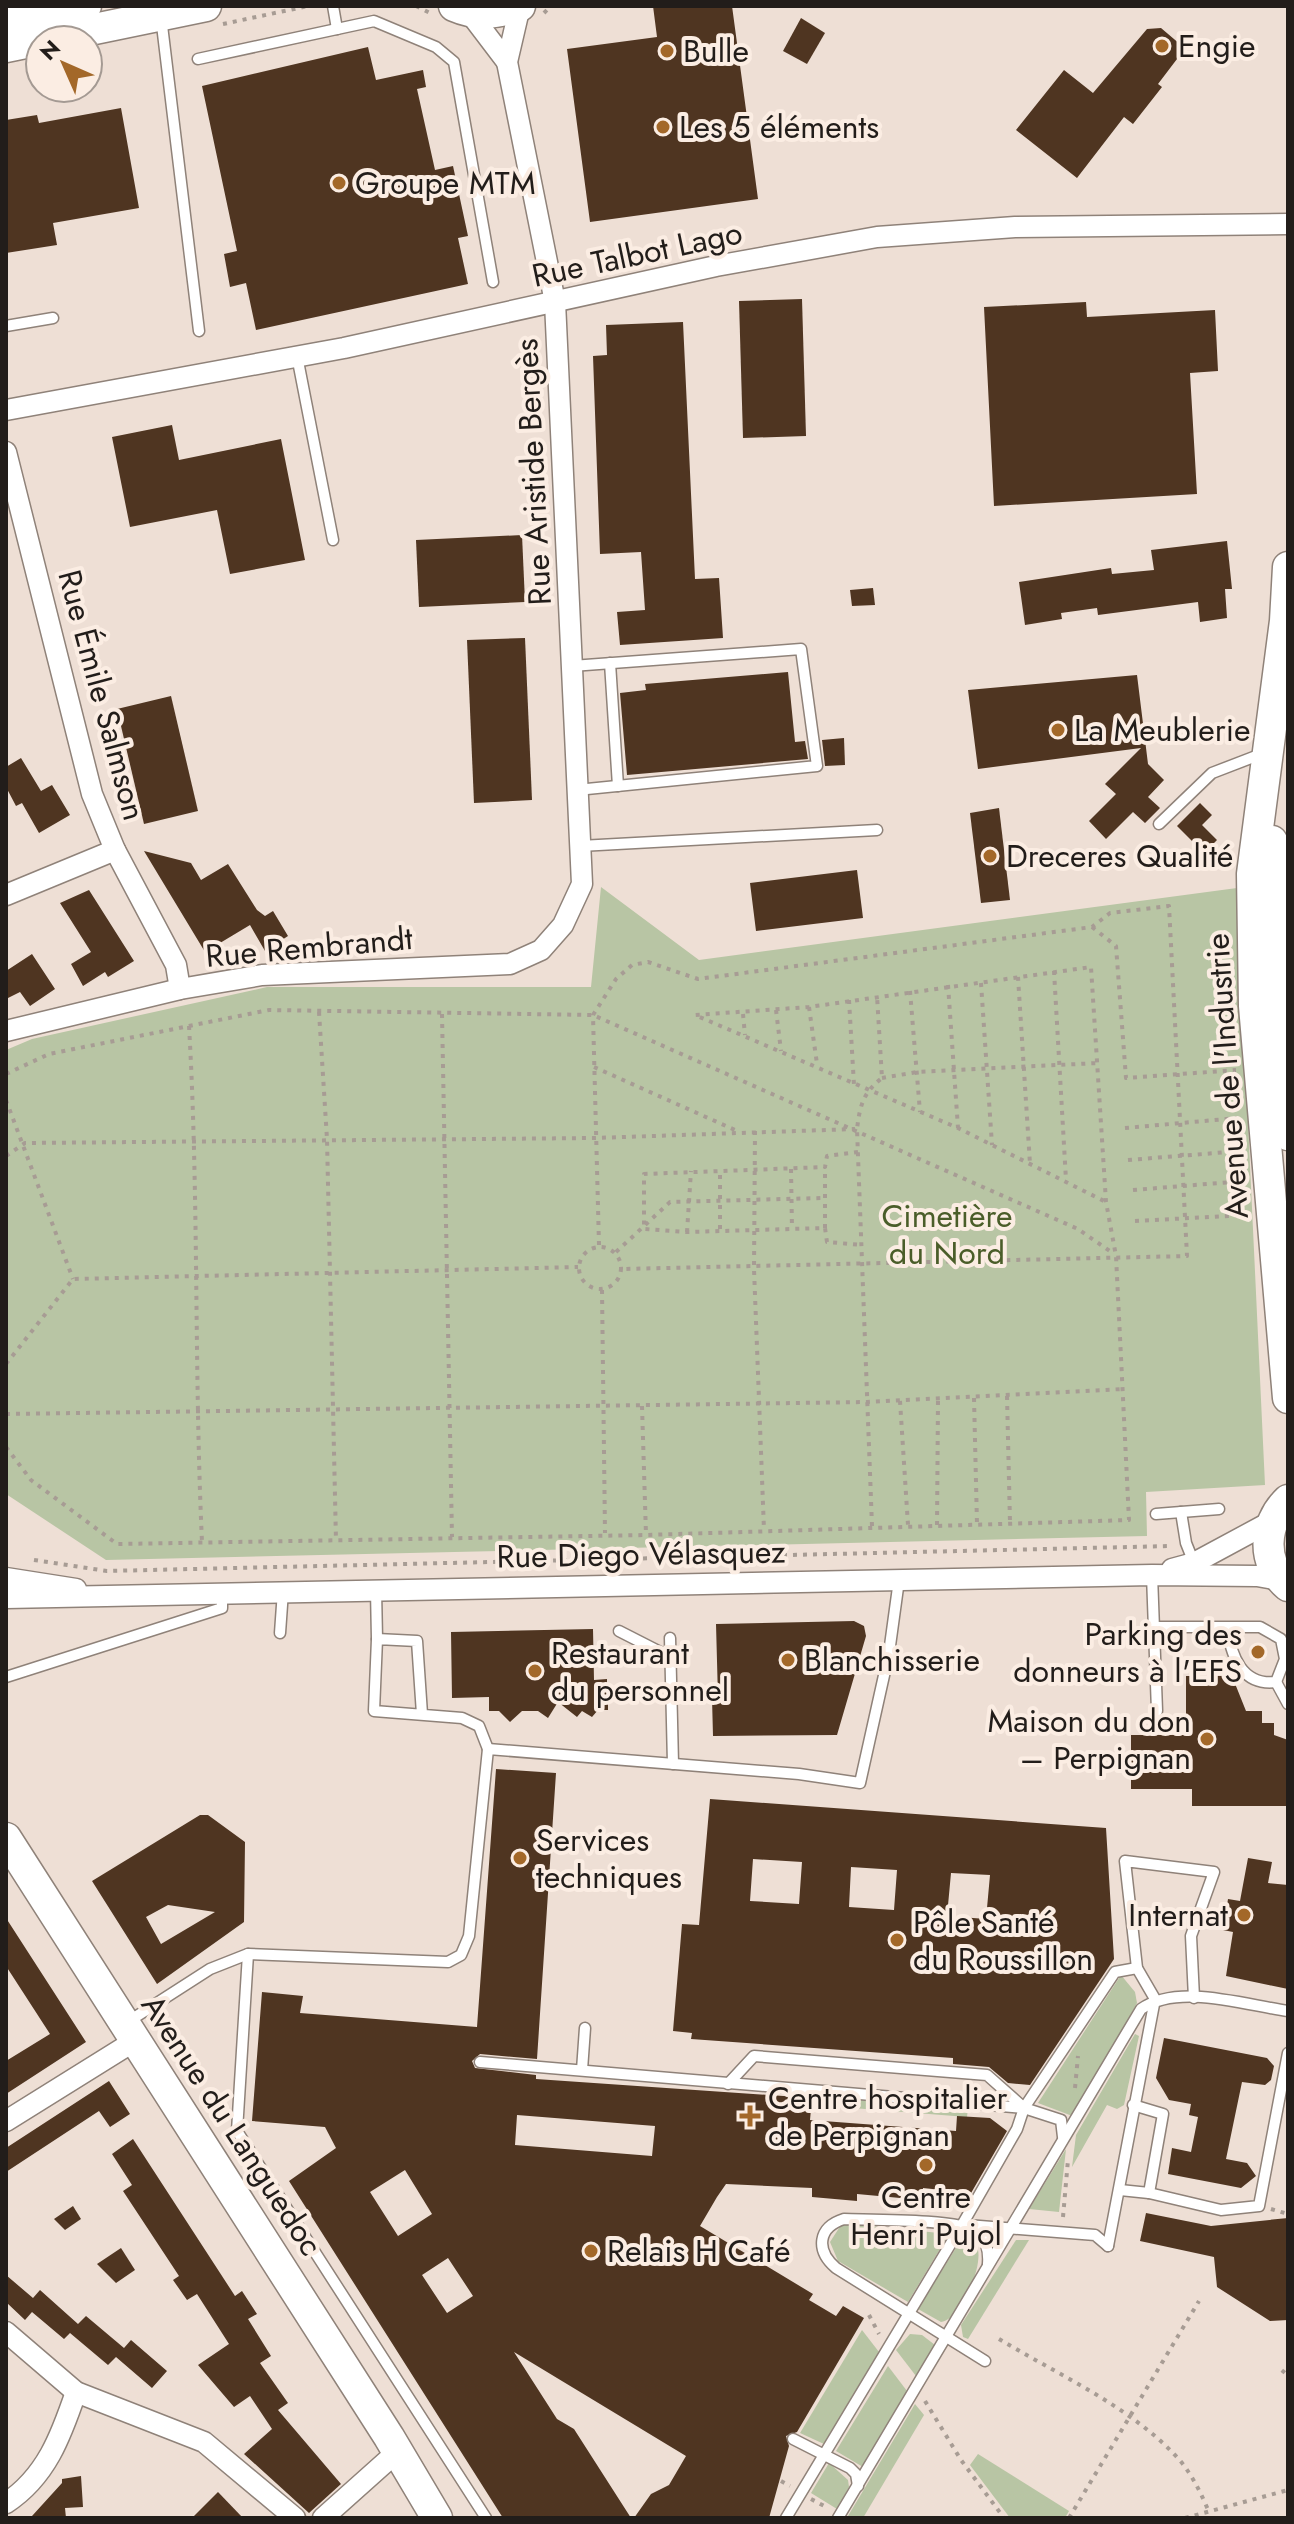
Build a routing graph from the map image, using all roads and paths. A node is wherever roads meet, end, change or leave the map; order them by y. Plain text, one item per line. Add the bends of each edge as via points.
1 (86, 6) edge
2 (206, 6) edge
3 (333, 6) edge
4 (520, 6) edge
5 (461, 9) edge
6 (161, 15) junction
7 (6, 23) edge
8 (104, 27) edge
9 (337, 29) junction
10 (198, 59) dead end
11 (507, 62) junction
12 (1288, 224) edge
13 (493, 282) dead end
14 (555, 302) junction
15 (53, 318) dead end
16 (6, 326) edge
17 (199, 331) dead end
18 (297, 356) junction
19 (6, 410) edge
20 (6, 452) edge
21 (333, 540) dead end
22 (1288, 567) edge
23 (610, 663) junction
24 (572, 666) junction
25 (1270, 751) junction
26 (618, 786) junction
27 (577, 790) junction
28 (1159, 824) dead end
29 (877, 830) dead end
30 (580, 846) junction
31 (115, 850) junction
32 (1271, 873) edge
33 (582, 884) joint
34 (6, 895) edge
35 (1092, 927) junction
36 (1272, 959) edge
37 (1054, 971) junction
38 (1018, 977) junction
39 (981, 983) junction
40 (948, 985) junction
41 (180, 989) junction
42 (910, 991) junction
43 (877, 996) junction
44 (849, 1000) junction
45 (809, 1007) junction
46 (776, 1010) junction
47 (319, 1012) junction
48 (442, 1014) junction
49 (743, 1014) junction
50 (593, 1015) junction
51 (189, 1026) junction
52 (6, 1031) edge
53 (745, 1035) junction
54 (781, 1051) junction
55 (1098, 1063) junction
56 (818, 1065) junction
57 (1059, 1065) junction
58 (594, 1067) junction
59 (1024, 1068) junction
60 (954, 1071) junction
61 (987, 1071) junction
62 (917, 1072) junction
63 (6, 1074) edge
64 (1179, 1074) junction
65 (882, 1078) junction
66 (1261, 1082) junction
67 (854, 1085) junction
68 (867, 1090) junction
69 (6, 1100) edge
70 (920, 1112) junction
71 (1238, 1118) dead end
72 (1181, 1123) junction
73 (958, 1128) junction
74 (1125, 1128) dead end
75 (857, 1129) junction
76 (737, 1131) junction
77 (755, 1131) junction
78 (1288, 1135) edge
79 (595, 1138) junction
80 (327, 1139) junction
81 (446, 1139) junction
82 (196, 1141) junction
83 (25, 1143) junction
84 (992, 1145) junction
85 (1243, 1150) dead end
86 (858, 1152) junction
87 (1183, 1153) junction
88 (6, 1156) edge
89 (1128, 1160) dead end
90 (1030, 1164) junction
91 (825, 1167) junction
92 (791, 1169) junction
93 (691, 1171) junction
94 (754, 1171) junction
95 (720, 1172) junction
96 (1066, 1181) junction
97 (1244, 1181) dead end
98 (1184, 1187) junction
99 (1133, 1190) dead end
100 (757, 1198) junction
101 (822, 1198) junction
102 (793, 1199) junction
103 (720, 1200) junction
104 (689, 1201) junction
105 (1106, 1202) junction
106 (1247, 1215) dead end
107 (1186, 1218) junction
108 (1135, 1221) dead end
109 (825, 1228) junction
110 (644, 1229) junction
111 (720, 1229) junction
112 (757, 1229) junction
113 (792, 1229) junction
114 (687, 1232) junction
115 (599, 1245) junction
116 (862, 1245) junction
117 (616, 1252) junction
118 (1116, 1256) junction
119 (861, 1264) junction
120 (578, 1267) junction
121 (622, 1269) junction
122 (754, 1269) junction
123 (446, 1271) junction
124 (198, 1274) junction
125 (330, 1274) junction
126 (73, 1279) junction
127 (602, 1290) junction
128 (6, 1364) edge
129 (1123, 1389) junction
130 (1007, 1396) junction
131 (974, 1398) junction
132 (1288, 1398) edge
133 (938, 1400) junction
134 (900, 1401) junction
135 (867, 1402) junction
136 (760, 1404) junction
137 (602, 1406) junction
138 (642, 1406) junction
139 (447, 1408) junction
140 (333, 1411) junction
141 (196, 1413) junction
142 (6, 1414) edge
143 (6, 1447) edge
144 (1284, 1502) edge
145 (1219, 1509) dead end
146 (1181, 1512) junction
147 (1156, 1514) dead end
148 (1010, 1523) junction
149 (977, 1524) junction
150 (908, 1525) junction
151 (937, 1525) junction
152 (872, 1526) junction
153 (764, 1530) junction
154 (605, 1533) junction
155 (646, 1535) junction
156 (452, 1537) junction
157 (336, 1541) junction
158 (202, 1542) junction
159 (1186, 1543) junction
160 (29, 1560) dead end
161 (1194, 1563) junction
162 (1152, 1575) junction
163 (6, 1578) edge
164 (899, 1580) junction
165 (1285, 1583) edge
166 (376, 1590) junction
167 (283, 1591) junction
168 (222, 1592) junction
169 (131, 1597) junction
170 (6, 1598) edge
171 (1156, 1627) junction
172 (1227, 1627) junction
173 (619, 1631) dead end
174 (280, 1633) dead end
175 (670, 1638) dead end
176 (377, 1639) junction
177 (670, 1657) junction
178 (6, 1677) edge
179 (1276, 1682) junction
180 (1288, 1704) edge
181 (1157, 1711) dead end
182 (422, 1714) junction
183 (488, 1749) junction
184 (673, 1764) junction
185 (6, 1838) edge
186 (248, 1954) junction
187 (1137, 1968) junction
188 (1194, 1998) junction
189 (1155, 1999) junction
190 (1288, 2011) edge
191 (585, 2028) dead end
192 (130, 2032) junction
193 (1288, 2053) edge
194 (480, 2062) dead end
195 (582, 2070) junction
196 (728, 2084) junction
197 (1133, 2105) junction
198 (1024, 2108) junction
199 (6, 2121) edge
200 (1063, 2137) junction
201 (1120, 2190) junction
202 (1149, 2193) junction
203 (962, 2225) junction
204 (1012, 2228) junction
205 (988, 2267) junction
206 (1199, 2301) dead end
207 (909, 2314) junction
208 (869, 2315) dead end
209 (6, 2332) edge
210 (947, 2338) junction
211 (999, 2339) dead end
212 (888, 2349) junction
213 (985, 2361) dead end
214 (1288, 2366) edge
215 (1282, 2373) dead end
216 (916, 2389) junction
217 (76, 2392) junction
218 (1129, 2417) junction
219 (793, 2439) dead end
220 (398, 2451) junction
221 (823, 2455) junction
222 (858, 2486) junction
223 (1288, 2490) edge
224 (6, 2503) edge
225 (1209, 2512) junction
226 (295, 2518) edge
227 (323, 2518) edge
228 (437, 2518) edge
229 (445, 2518) edge
230 (486, 2518) edge
231 (786, 2518) edge
232 (838, 2518) edge
233 (1004, 2518) edge
234 (1069, 2518) edge
235 (1185, 2518) edge

1 - 7 main road
2 - 6 main road
3 - 9 lane
4 - 5 main road via 495,14
4 - 11 street, Rue Aristide Bergès
5 - 11 street, Rue Aristide Bergès
6 - 8 main road
6 - 17 lane
9 - 10 lane
9 - 13 lane via 374,21 436,47 454,62
11 - 14 street, Rue Aristide Bergès
12 - 14 street, Rue Talbot Lago via 1015,227 877,237
14 - 18 street, Rue Talbot Lago
14 - 24 street, Rue Aristide Bergès
15 - 16 lane
18 - 19 street, Rue Talbot Lago
18 - 21 lane
20 - 31 street, Rue Émile Salmson via 92,794
22 - 25 main road, Avenue de l'Industrie
23 - 24 lane
23 - 26 lane
23 - 26 lane via 801,649 817,766
24 - 27 street, Rue Aristide Bergès
25 - 28 lane via 1212,773
25 - 32 main road, Avenue de l'Industrie
26 - 27 lane
27 - 30 street, Rue Aristide Bergès
29 - 30 lane
30 - 33 street, Rue Aristide Bergès
31 - 34 street
31 - 41 street, Rue Émile Salmson via 176,965
32 - 36 main road, Avenue de l'Industrie
33 - 41 street, Rue Rembrandt via 563,925 541,950 510,964 262,975
35 - 50 path via 698,979 648,962 632,965 616,979
35 - 64 path via 1116,946 1126,1078
35 - 64 path via 1110,913 1169,906
36 - 66 main road, Avenue de l'Industrie
37 - 38 path
37 - 55 path via 1091,967
37 - 57 path
38 - 39 path
38 - 59 path
39 - 40 path
39 - 61 path
40 - 42 path
40 - 60 path
41 - 52 street, Rue Rembrandt
42 - 43 path
42 - 62 path
43 - 44 path
43 - 65 path
44 - 45 path
44 - 67 path
45 - 46 path
45 - 56 path
46 - 49 path
46 - 54 path
47 - 48 path
47 - 51 path via 269,1010
47 - 80 path
48 - 50 path
48 - 81 path
49 - 53 path
49 - 53 path via 695,1015
50 - 58 path
50 - 75 path
51 - 63 path via 49,1054
51 - 82 path
53 - 54 path
54 - 56 path
55 - 57 path
55 - 105 path
56 - 67 path
57 - 59 path
57 - 96 path
58 - 76 path
58 - 79 path
59 - 61 path
59 - 90 path
60 - 61 path
60 - 62 path
60 - 73 path
61 - 84 path
62 - 65 path
62 - 70 path
64 - 66 path
64 - 72 path
65 - 68 path
66 - 78 main road, Avenue de l'Industrie
66 - 132 main road, Avenue de l'Industrie
67 - 68 path
68 - 70 path
68 - 75 path
69 - 83 path
70 - 73 path
71 - 72 path
72 - 74 path
72 - 87 path
73 - 84 path
75 - 77 path
75 - 86 path
75 - 118 path via 1078,1229
76 - 77 path
76 - 79 path
77 - 94 path
79 - 81 path
79 - 115 path
80 - 81 path
80 - 82 path
80 - 125 path
81 - 123 path
82 - 83 path
82 - 124 path
83 - 88 path
83 - 126 path
84 - 90 path
85 - 87 path
86 - 91 path via 827,1156
86 - 116 path
87 - 89 path
87 - 98 path
90 - 96 path
91 - 92 path
91 - 101 path
92 - 94 path
92 - 102 path
93 - 95 path
93 - 104 path
93 - 110 path via 644,1174
94 - 95 path
94 - 100 path
95 - 103 path
96 - 105 path
97 - 98 path
98 - 99 path
98 - 107 path
100 - 102 path
100 - 103 path
100 - 112 path
101 - 102 path
101 - 109 path
102 - 113 path
103 - 104 path
103 - 111 path
104 - 110 path via 670,1202
104 - 114 path
105 - 118 path
106 - 107 path
107 - 108 path
107 - 118 path via 1187,1256
109 - 113 path
109 - 116 path via 827,1242
110 - 114 path
110 - 117 path
111 - 112 path
111 - 114 path
112 - 113 path
112 - 122 path
115 - 117 path
115 - 120 path via 584,1252
116 - 119 path
117 - 121 path
118 - 119 path
118 - 129 path
119 - 122 path
119 - 135 path
120 - 123 path
120 - 127 path via 585,1283
121 - 122 path
121 - 127 path via 615,1284
122 - 136 path
123 - 125 path
123 - 139 path
124 - 125 path
124 - 126 path
124 - 141 path
125 - 140 path
126 - 128 path
127 - 137 path
129 - 130 path
129 - 148 path via 1129,1520
130 - 131 path
130 - 148 path
131 - 133 path
131 - 149 path
133 - 134 path
133 - 151 path
134 - 135 path
134 - 150 path
135 - 136 path
135 - 152 path
136 - 138 path
136 - 153 path
137 - 138 path
137 - 139 path
137 - 154 path
138 - 155 path
139 - 140 path
139 - 156 path
140 - 141 path
140 - 157 path
141 - 142 path
141 - 158 path
143 - 158 path via 31,1480 117,1544
144 - 161 street, Rue Diego Vélasquez
144 - 165 main road via 1268,1552
145 - 146 lane
146 - 147 lane
146 - 159 lane
148 - 149 path
149 - 151 path
150 - 151 path
150 - 152 path
152 - 153 path
153 - 155 path
154 - 155 path
154 - 156 path
156 - 157 path
157 - 158 path
159 - 160 path via 1152,1549 107,1571
159 - 161 lane
161 - 162 street, Rue Diego Vélasquez
162 - 164 street, Rue Diego Vélasquez
162 - 165 street, Rue Diego Vélasquez via 1257,1576
162 - 171 lane
163 - 169 street, Rue Diego Vélasquez
164 - 166 street, Rue Diego Vélasquez
164 - 184 lane via 860,1783
166 - 167 street, Rue Diego Vélasquez
166 - 176 lane
167 - 168 street, Rue Diego Vélasquez
167 - 174 lane
168 - 169 street, Rue Diego Vélasquez
168 - 178 lane via 222,1608
169 - 170 street, Rue Diego Vélasquez
171 - 172 lane
171 - 181 lane
172 - 179 lane via 1230,1649 1244,1674 1261,1684
172 - 179 lane via 1260,1627 1281,1639 1285,1659
173 - 177 lane
175 - 177 lane
176 - 182 lane via 417,1641
176 - 182 lane via 374,1711
177 - 184 lane
179 - 180 lane
182 - 183 lane via 462,1718 479,1726
183 - 184 lane
183 - 186 lane via 469,1936 461,1955 448,1962
185 - 192 main road, Avenue du Languedoc
186 - 192 lane via 210,1969
186 - 230 lane via 237,2131
187 - 188 lane via 1125,1861 1214,1872 1191,1936
187 - 189 lane
187 - 198 lane via 1115,1972
188 - 189 lane
188 - 190 lane
189 - 197 lane
189 - 200 lane via 1141,2009
191 - 195 lane
192 - 199 street
192 - 220 main road, Avenue du Languedoc
193 - 202 lane via 1259,2206 1221,2210
194 - 195 lane
195 - 196 lane
196 - 198 lane
196 - 198 lane via 754,2056 987,2075
197 - 201 lane
197 - 202 lane via 1163,2114
198 - 200 lane via 1061,2120
198 - 203 lane
200 - 204 lane
201 - 202 lane
201 - 204 lane via 1108,2246 1095,2235
203 - 204 lane
203 - 205 lane via 982,2237 989,2250
203 - 207 lane
203 - 207 lane via 844,2219 825,2230 822,2250 829,2261
204 - 205 lane
205 - 210 lane
206 - 218 path
207 - 210 lane
207 - 212 lane
208 - 212 path
209 - 217 street
210 - 213 lane
210 - 216 lane
211 - 218 path
212 - 221 lane
214 - 215 path
216 - 222 lane
216 - 233 path
217 - 224 street via 50,2458 27,2490
217 - 226 street via 204,2442
218 - 225 path via 1175,2454
218 - 234 path
219 - 221 lane
220 - 227 street
220 - 228 main road, Avenue du Languedoc
220 - 229 main road, Avenue du Languedoc
221 - 222 lane via 850,2468
221 - 231 lane
222 - 232 lane
223 - 225 path
225 - 235 path

